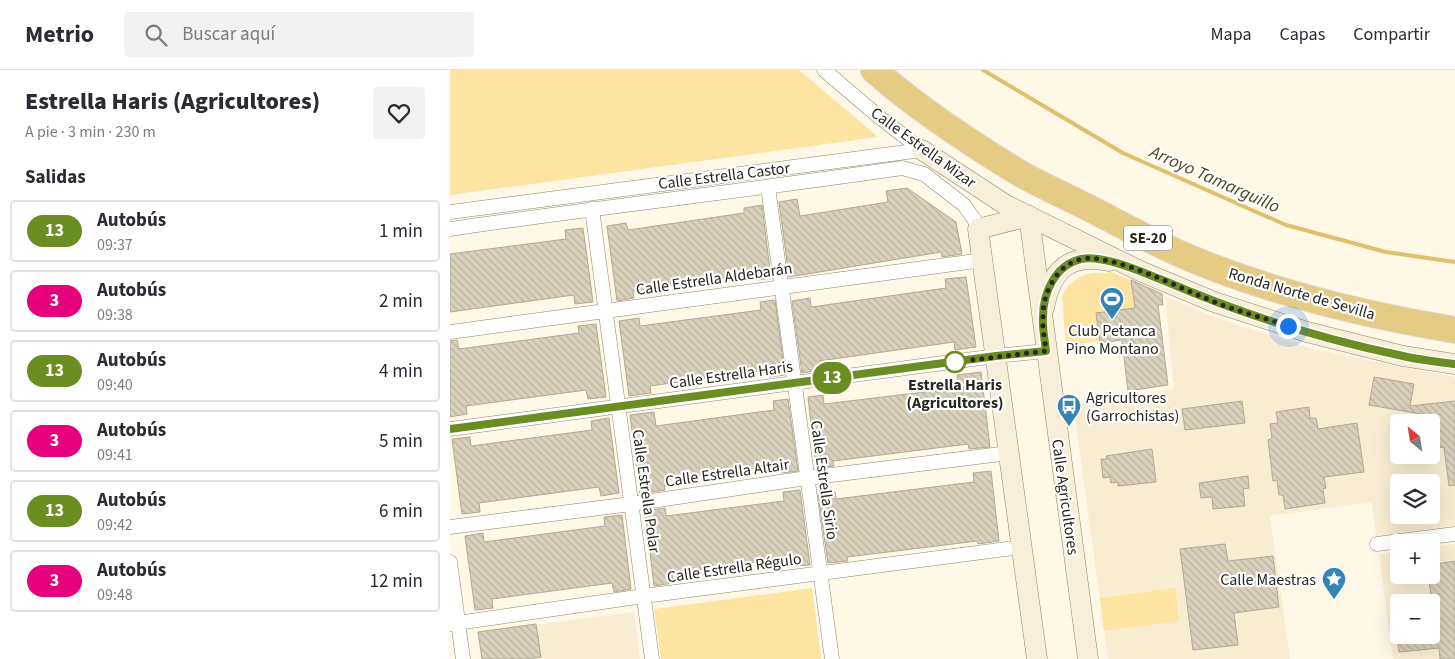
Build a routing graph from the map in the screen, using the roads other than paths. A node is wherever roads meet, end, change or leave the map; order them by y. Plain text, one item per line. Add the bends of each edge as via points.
1 (824, 70) edge
2 (874, 70) edge
3 (896, 70) edge
4 (922, 150) junction
5 (768, 187) junction
6 (592, 209) junction
7 (450, 212) edge
8 (1029, 216) junction
9 (450, 229) edge
10 (978, 229) junction
11 (984, 260) junction
12 (1140, 271) junction
13 (781, 287) junction
14 (606, 311) junction
15 (1455, 315) edge
16 (1042, 317) junction
17 (1455, 330) edge
18 (450, 332) edge
19 (1046, 351) junction
20 (996, 356) junction
21 (1455, 364) edge
22 (794, 383) junction
23 (618, 407) junction
24 (450, 429) edge
25 (1009, 453) junction
26 (807, 478) junction
27 (631, 504) junction
28 (450, 527) edge
29 (1455, 534) edge
30 (1377, 544) dead end
31 (1022, 547) junction
32 (450, 562) edge
33 (820, 573) junction
34 (644, 596) junction
35 (454, 623) edge
36 (463, 659) edge
37 (652, 659) edge
38 (832, 659) edge
39 (1037, 659) edge
40 (1088, 659) edge

1 - 4 street, Calle Estrella Mizar
2 - 17 highway, Ronda Norte de Sevilla / SE-20 via 952,129 1017,171 1192,259 1336,306
3 - 15 highway, Ronda Norte de Sevilla / SE-20 via 1022,158 1192,243 1338,292 1406,308
4 - 7 street, Calle Estrella Castor
4 - 8 street, Calle Estrella Mizar via 1006,205
5 - 6 street, Calle Estrella Castor
5 - 10 street, Calle Estrella Castor via 902,168 924,174 964,205
5 - 13 street, Calle Estrella Sirio
6 - 9 street, Calle Estrella Castor
6 - 14 street, Calle Estrella Polar
8 - 10 street
8 - 12 street, Calle Estrella Mizar
8 - 16 street, Calle Agricultores
10 - 11 street
11 - 13 street, Calle Estrella Aldebarán
11 - 20 street
12 - 16 street via 1093,258 1072,262 1056,276 1047,290
12 - 21 street via 1214,302 1307,332 1404,356
13 - 14 street, Calle Estrella Aldebarán
13 - 22 street, Calle Estrella Sirio
14 - 18 street, Calle Estrella Aldebarán
14 - 23 street, Calle Estrella Polar
16 - 19 street, Calle Agricultores
19 - 20 street, Calle Estrella Haris
19 - 40 street, Calle Agricultores
20 - 22 street, Calle Estrella Haris
20 - 25 street
22 - 23 street, Calle Estrella Haris
22 - 26 street, Calle Estrella Sirio
23 - 24 street, Calle Estrella Haris
23 - 27 street, Calle Estrella Polar
25 - 26 street, Calle Estrella Altair
25 - 31 street
26 - 27 street, Calle Estrella Altair
26 - 33 street, Calle Estrella Sirio
27 - 28 street, Calle Estrella Altair
27 - 34 street, Calle Estrella Polar
29 - 30 street
31 - 33 street, Calle Estrella Régulo
31 - 39 street
32 - 35 street
33 - 34 street, Calle Estrella Régulo
33 - 38 street, Calle Estrella Sirio
34 - 35 street, Calle Estrella Régulo
34 - 37 street, Calle Estrella Polar
35 - 36 street

